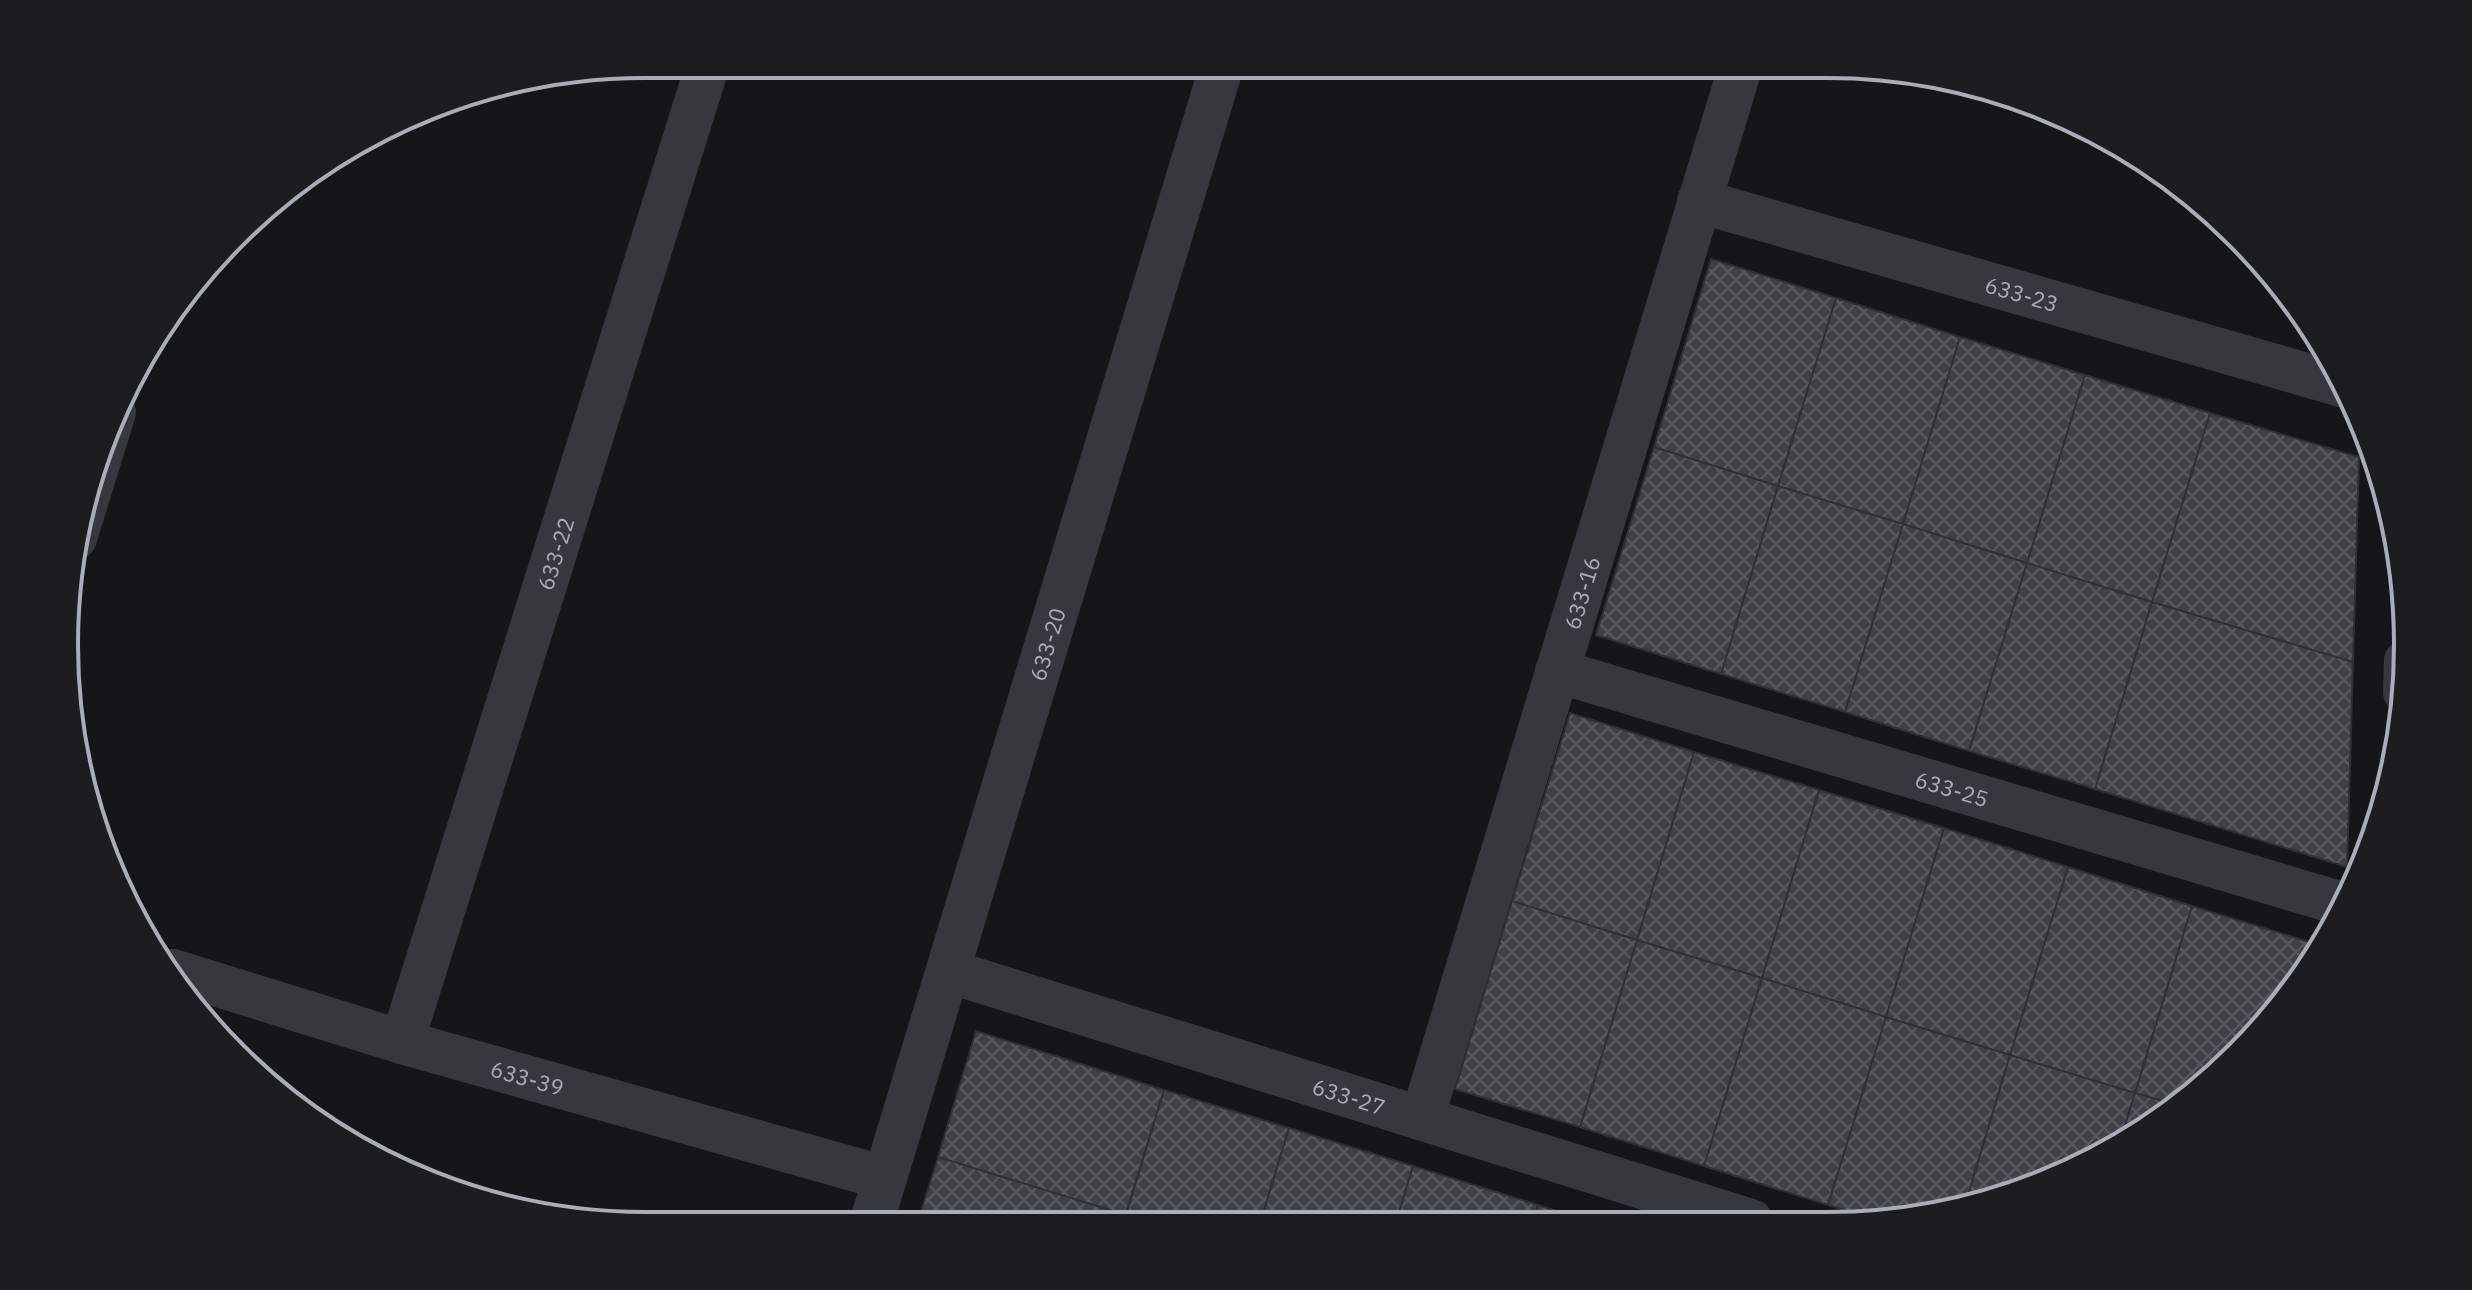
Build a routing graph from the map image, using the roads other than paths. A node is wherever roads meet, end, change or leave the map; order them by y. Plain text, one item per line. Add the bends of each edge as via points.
1 (704, 78) edge
2 (1218, 78) edge
3 (1737, 78) edge
4 (1699, 201) junction
5 (2329, 381) edge
6 (1557, 671) junction
7 (2333, 901) edge
8 (948, 971) junction
9 (184, 974) edge
10 (402, 1042) junction
11 (1422, 1119) junction
12 (885, 1178) junction
13 (875, 1212) edge
14 (1722, 1212) edge

1 - 10 street, 633-22
2 - 8 street, 633-20
3 - 4 street, 633-16
4 - 5 street, 633-23
4 - 6 street, 633-16
6 - 7 street, 633-25
6 - 11 street, 633-16
8 - 11 street, 633-27
8 - 12 street, 633-20
9 - 10 street, 633-39
10 - 12 street, 633-39
11 - 14 street, 633-27
12 - 13 street, 633-20

